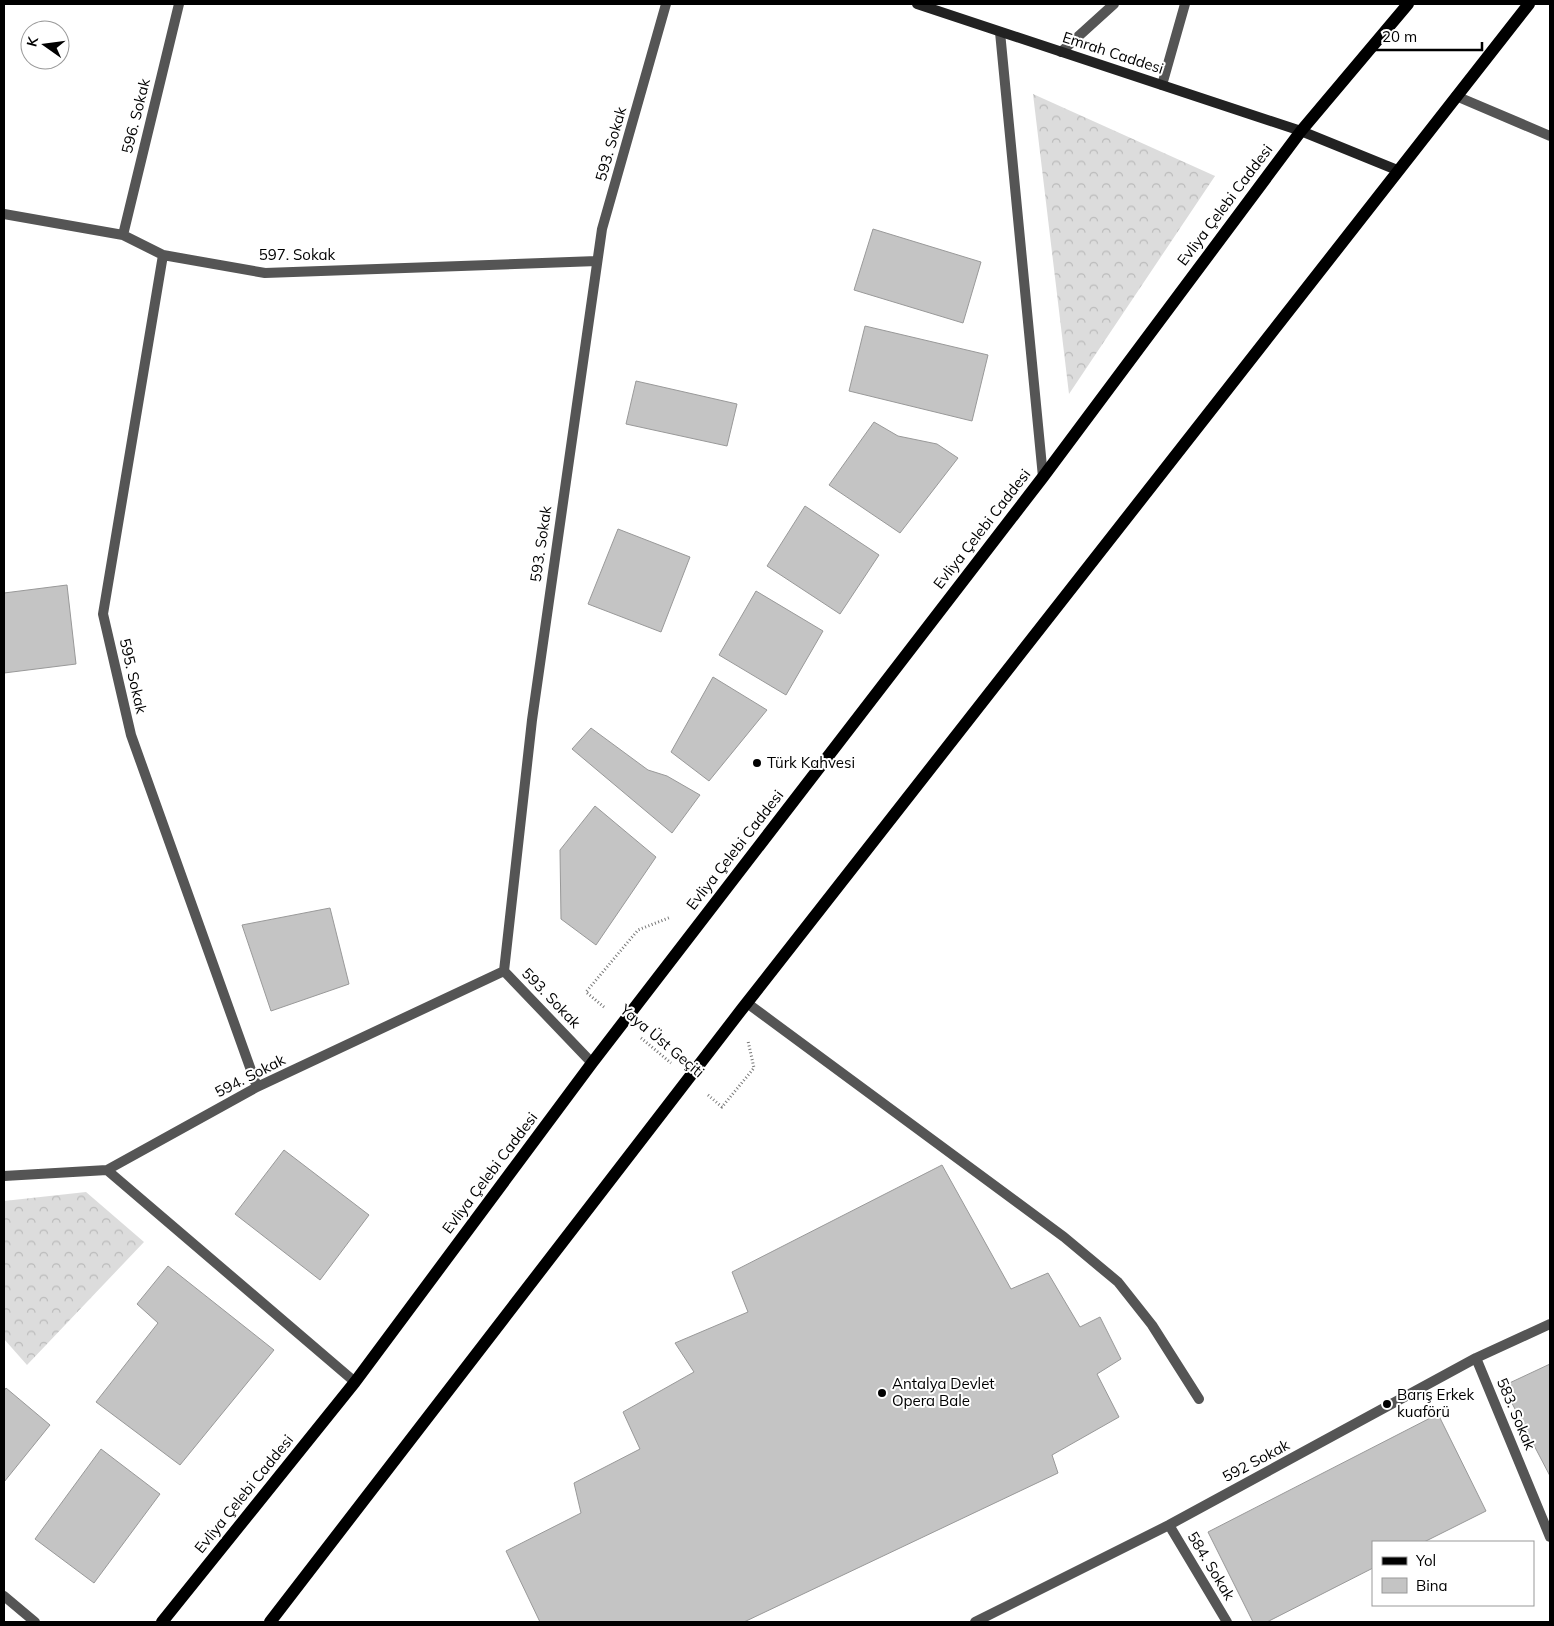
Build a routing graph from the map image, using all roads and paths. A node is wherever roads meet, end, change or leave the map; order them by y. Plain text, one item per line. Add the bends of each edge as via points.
1 (179, 4) edge
2 (666, 4) edge
3 (917, 4) edge
4 (1114, 4) edge
5 (1185, 4) edge
6 (1408, 4) edge
7 (1529, 4) edge
8 (930, 5) edge
9 (1000, 32) junction
10 (1062, 52) junction
11 (1162, 85) junction
12 (1456, 96) junction
13 (1300, 131) junction
14 (1550, 136) edge
15 (1397, 170) junction
16 (4, 214) edge
17 (123, 235) junction
18 (163, 255) junction
19 (597, 261) junction
20 (1043, 477) junction
21 (638, 930) dead end
22 (504, 971) junction
23 (747, 1003) junction
24 (609, 1011) dead end
25 (639, 1037) dead end
26 (592, 1063) junction
27 (754, 1068) dead end
28 (677, 1069) dead end
29 (257, 1088) junction
30 (707, 1094) dead end
31 (106, 1170) junction
32 (4, 1176) edge
33 (1550, 1324) edge
34 (1476, 1358) junction
35 (355, 1382) junction
36 (1200, 1399) dead end
37 (1169, 1525) junction
38 (1550, 1537) edge
39 (4, 1596) edge
40 (35, 1622) edge
41 (162, 1622) edge
42 (270, 1622) edge
43 (975, 1622) edge
44 (1227, 1622) edge

1 - 17 street, 596. Sokak
2 - 19 street, 593. Sokak via 602,229
3 - 8 street, Emrah Caddesi
4 - 10 street
5 - 11 street
6 - 13 main road, Evliya Çelebi Caddesi
7 - 12 main road
8 - 9 street, Emrah Caddesi
9 - 10 street, Emrah Caddesi
9 - 20 street
10 - 11 street, Emrah Caddesi
11 - 13 street, Emrah Caddesi
12 - 14 street
12 - 15 main road
13 - 15 street, Emrah Caddesi
13 - 20 main road, Evliya Çelebi Caddesi
15 - 23 main road
16 - 17 street, 597. Sokak
17 - 18 street, 597. Sokak
18 - 19 street, 597. Sokak via 265,272
18 - 29 street, 595. Sokak via 104,614 131,735
19 - 22 street, 593. Sokak via 533,711
20 - 26 main road, Evliya Çelebi Caddesi
21 - 24 path, Yaya Üst Geçiti via 586,992
22 - 26 street, 593. Sokak
22 - 29 street, 594. Sokak
23 - 36 street via 1064,1237 1118,1282 1152,1325
23 - 42 main road
25 - 28 path, Yaya Üst Geçiti
26 - 35 main road, Evliya Çelebi Caddesi
27 - 30 path, Yaya Üst Geçiti via 722,1107
29 - 31 street, 594. Sokak
31 - 32 street, 594. Sokak
31 - 35 street
33 - 34 street, 592 Sokak
34 - 37 street, 592 Sokak
34 - 38 street, 583. Sokak
35 - 41 main road, Evliya Çelebi Caddesi
37 - 43 street, 592 Sokak
37 - 44 street, 584. Sokak
39 - 40 street

